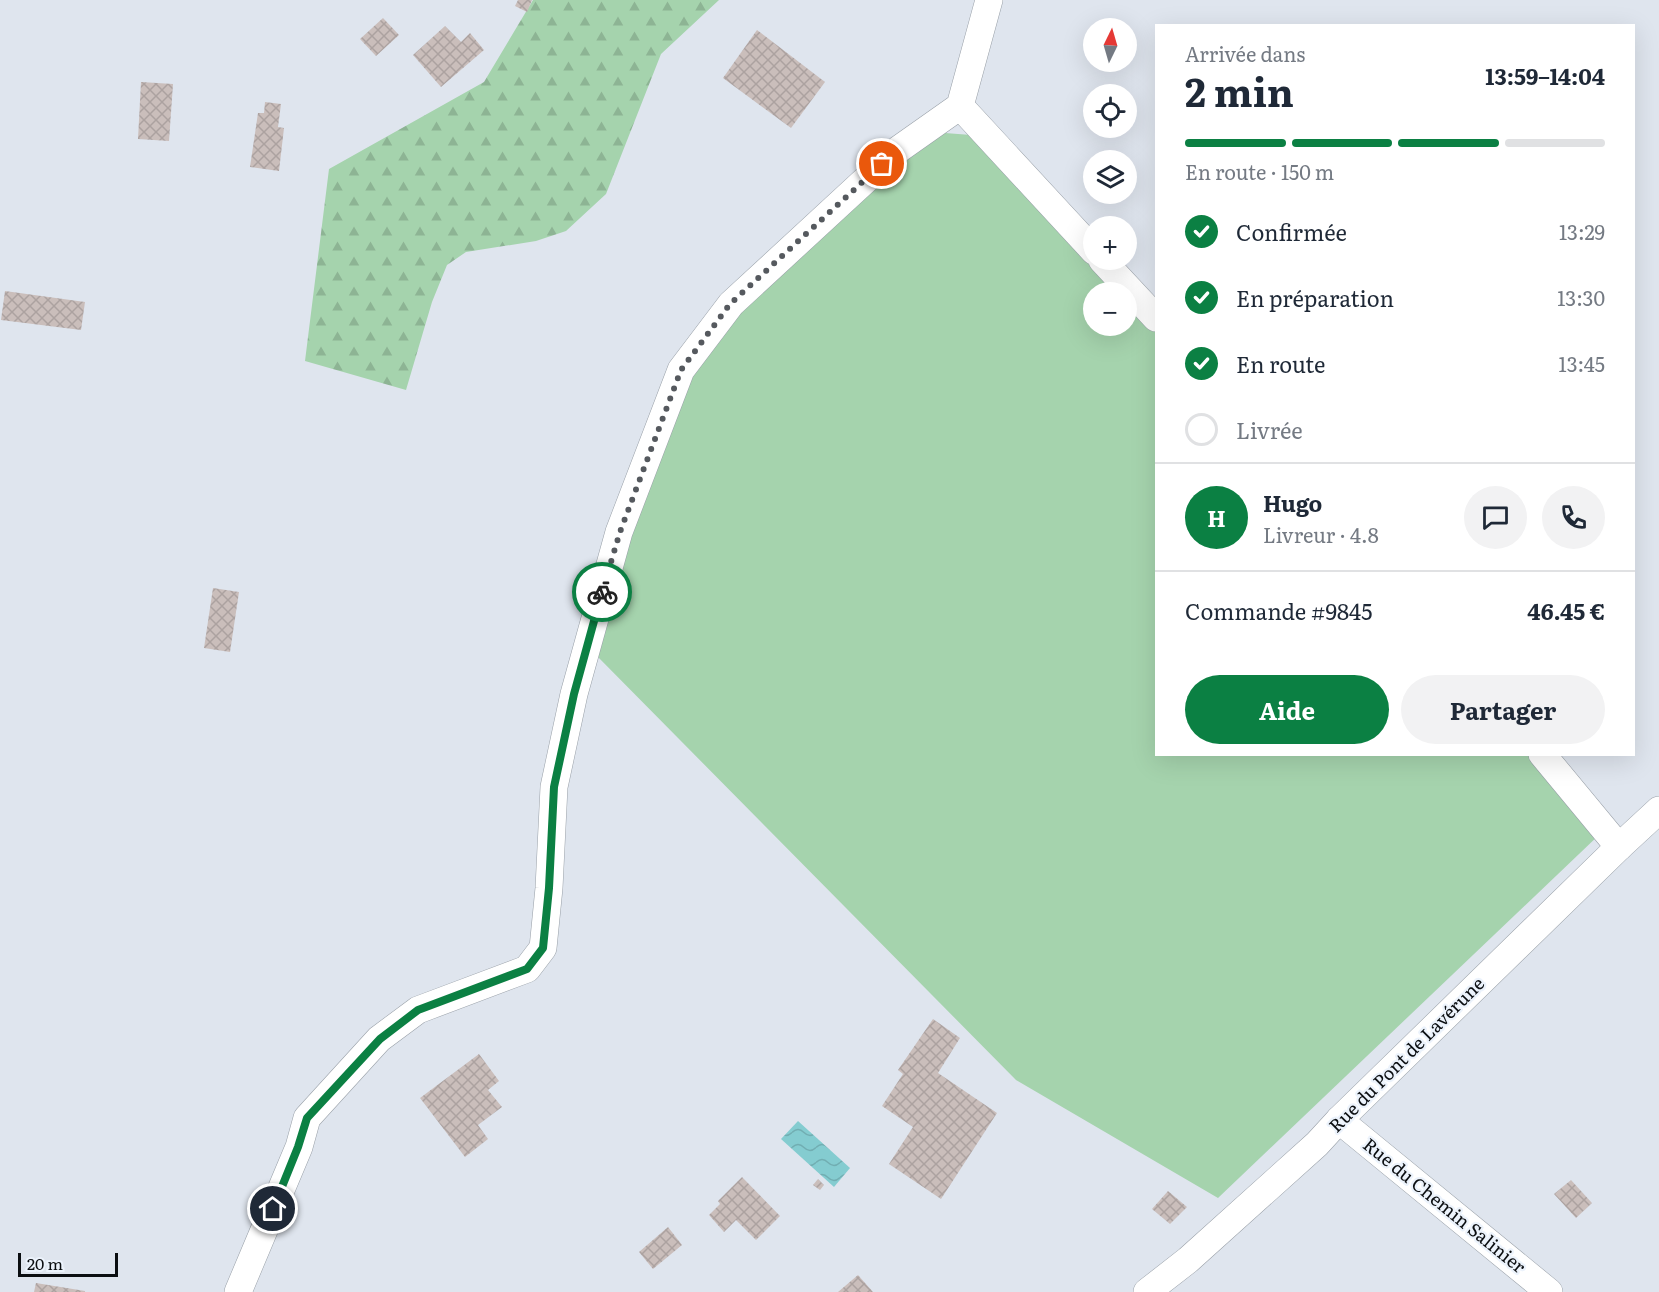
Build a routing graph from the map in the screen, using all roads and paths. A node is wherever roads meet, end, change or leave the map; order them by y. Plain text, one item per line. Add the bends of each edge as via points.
1 (989, 0) edge
2 (960, 106) junction
3 (1083, 239) edge
4 (1111, 270) edge
5 (1155, 317) edge
6 (1544, 756) edge
7 (1659, 810) edge
8 (1619, 847) junction
9 (1339, 1120) junction
10 (238, 1292) edge
11 (1148, 1292) edge
12 (1549, 1292) edge

1 - 2 street
2 - 3 street
2 - 10 street via 899,149 730,304 681,370 620,532 574,694 554,787 543,948 527,969 418,1010 380,1039 307,1118
4 - 5 street
6 - 8 street
7 - 8 street, Rue du Pont de Lavérune
8 - 9 street, Rue du Pont de Lavérune
9 - 11 street, Rue du Pont de Lavérune via 1292,1167
9 - 12 street, Rue du Chemin Salinier

